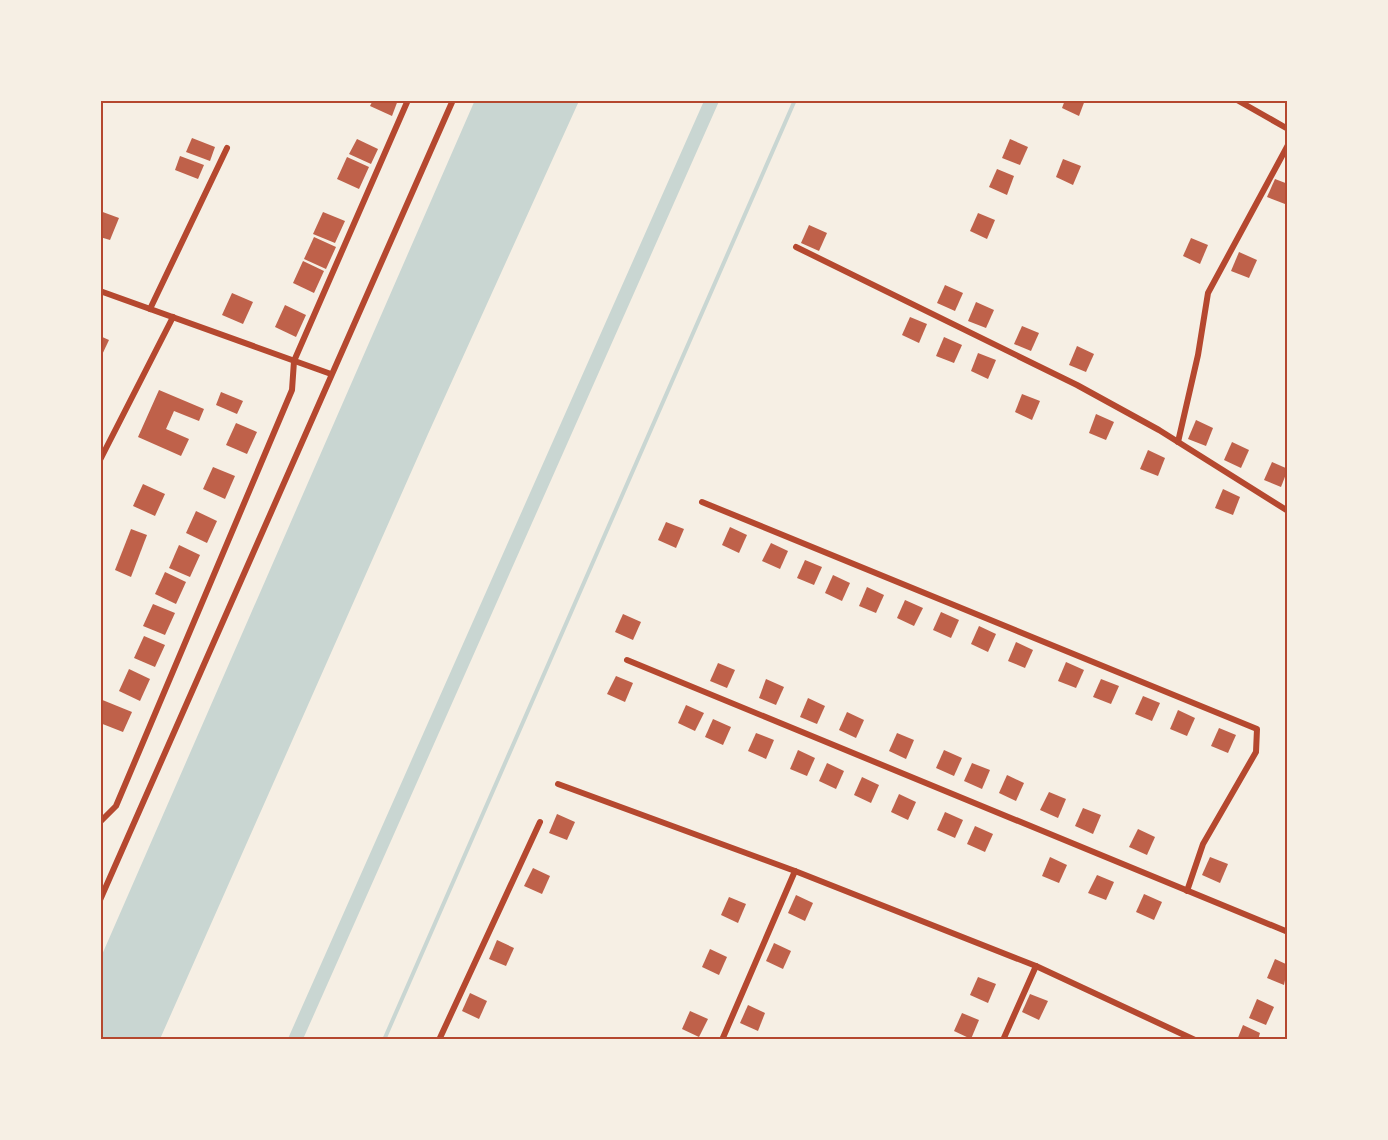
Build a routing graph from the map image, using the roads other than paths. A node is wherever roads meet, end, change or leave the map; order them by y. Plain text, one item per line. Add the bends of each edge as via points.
1 (408, 100) edge
2 (453, 100) edge
3 (1237, 100) edge
4 (1287, 129) edge
5 (1287, 145) edge
6 (227, 148) dead end
7 (796, 247) dead end
8 (100, 291) edge
9 (150, 309) junction
10 (173, 317) junction
11 (294, 361) junction
12 (331, 374) junction
13 (1178, 442) junction
14 (100, 460) edge
15 (702, 502) dead end
16 (1287, 511) edge
17 (627, 660) dead end
18 (558, 784) dead end
19 (100, 822) edge
20 (540, 822) dead end
21 (795, 871) junction
22 (1187, 891) junction
23 (100, 900) edge
24 (1287, 932) edge
25 (1036, 966) junction
26 (439, 1040) edge
27 (722, 1040) edge
28 (1003, 1040) edge
29 (1195, 1040) edge

1 - 11 street
2 - 12 street
3 - 4 street
5 - 13 street via 1208,293
6 - 9 street
7 - 13 street via 1077,386
8 - 9 street
9 - 10 street
10 - 11 street
10 - 14 street
11 - 12 street
11 - 19 street via 292,390 116,806
12 - 23 street
13 - 16 street
15 - 22 street via 1257,729 1256,752 1203,844
17 - 22 street
18 - 21 street
20 - 26 street
21 - 25 street
21 - 27 street
22 - 24 street
25 - 28 street
25 - 29 street

